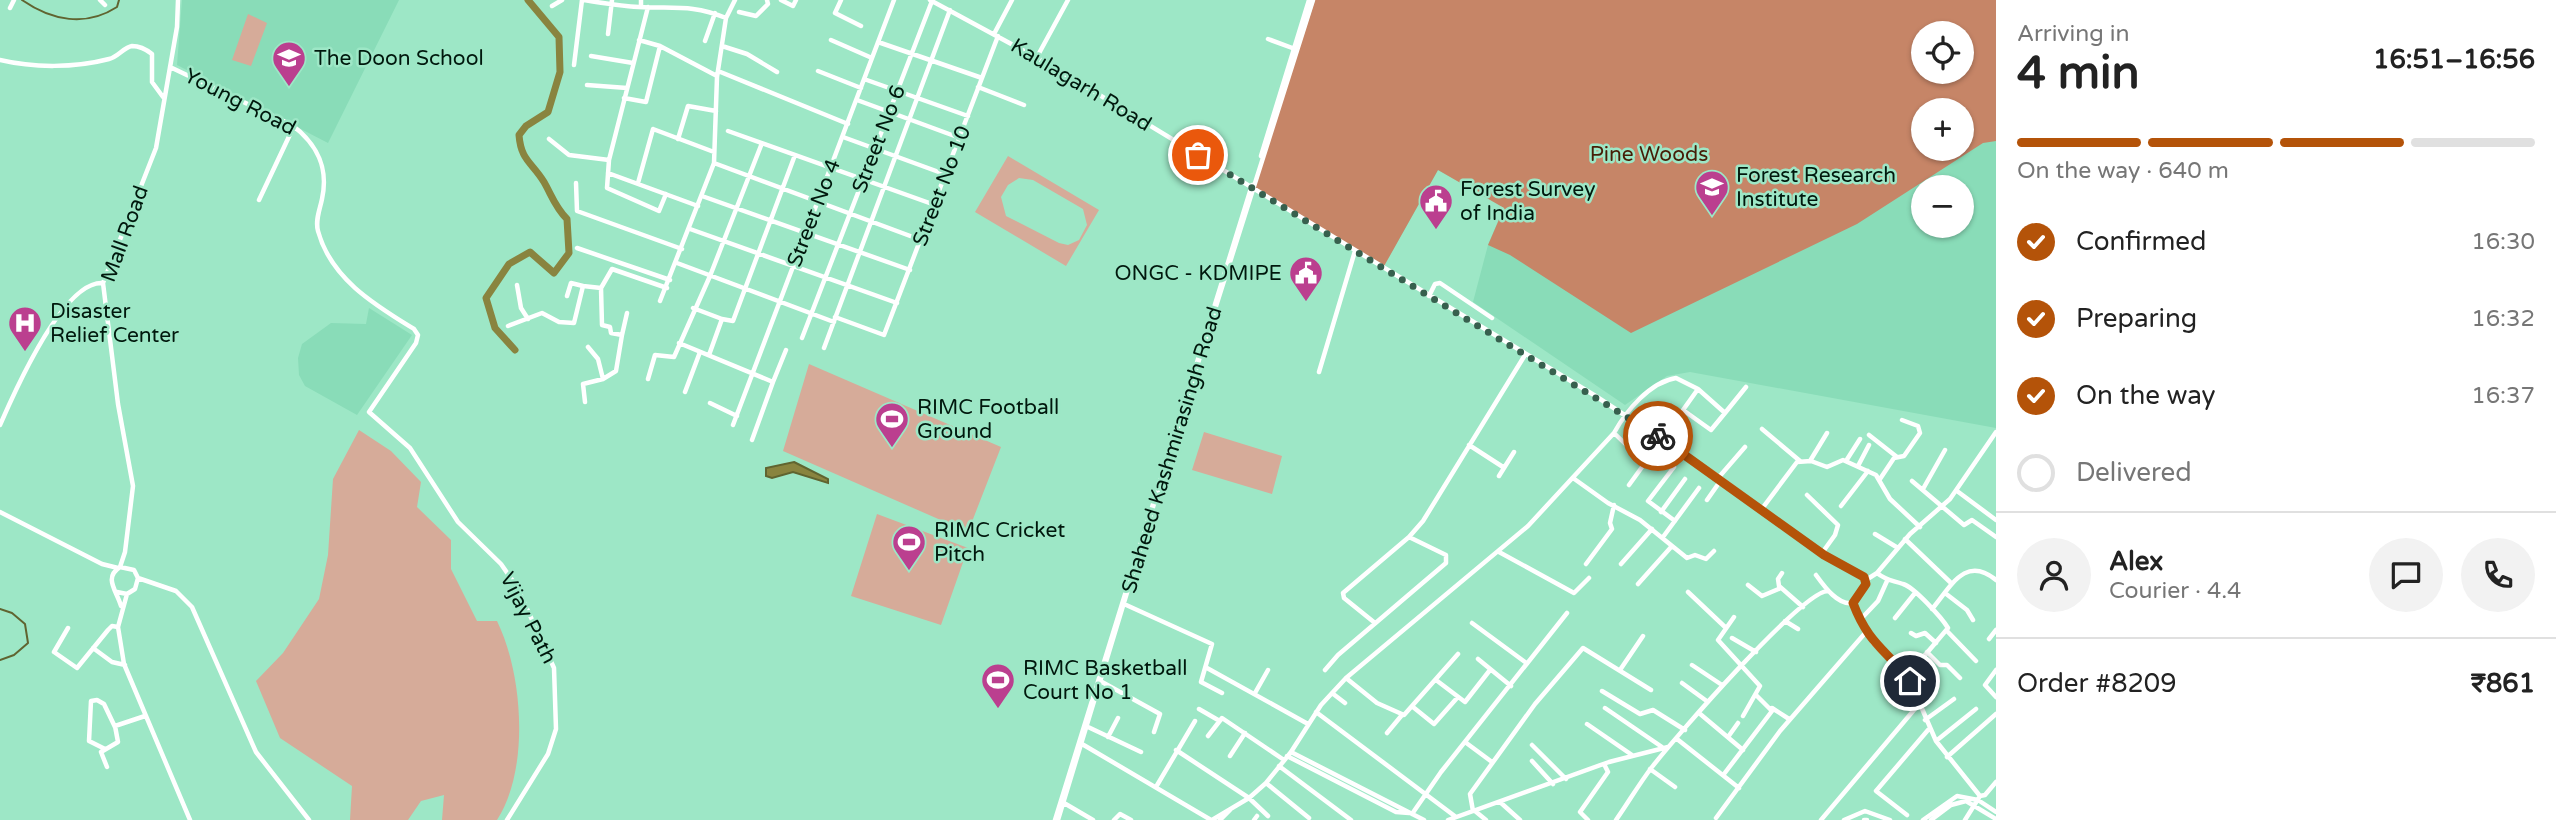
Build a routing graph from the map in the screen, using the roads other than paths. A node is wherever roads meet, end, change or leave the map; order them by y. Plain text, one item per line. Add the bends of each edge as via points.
1 (14, 0) edge
2 (100, 0) edge
3 (178, 0) edge
4 (562, 0) edge
5 (583, 0) edge
6 (641, 0) edge
7 (706, 0) edge
8 (735, 0) edge
9 (767, 0) edge
10 (780, 0) edge
11 (796, 0) edge
12 (841, 0) edge
13 (894, 0) edge
14 (931, 0) edge
15 (951, 0) edge
16 (1012, 0) edge
17 (1068, 0) edge
18 (1311, 0) edge
19 (612, 2) edge
20 (671, 3) edge
21 (105, 5) dead end
22 (552, 6) dead end
23 (641, 7) junction
24 (648, 7) junction
25 (10, 8) dead end
26 (704, 9) junction
27 (948, 9) junction
28 (740, 12) dead end
29 (715, 13) junction
30 (726, 18) junction
31 (861, 26) dead end
32 (608, 34) dead end
33 (996, 35) junction
34 (1268, 39) dead end
35 (639, 40) junction
36 (831, 40) dead end
37 (705, 41) dead end
38 (878, 42) junction
39 (660, 46) junction
40 (722, 46) junction
41 (1294, 49) junction
42 (912, 54) junction
43 (591, 56) dead end
44 (1037, 57) junction
45 (872, 58) junction
46 (0, 60) edge
47 (932, 62) junction
48 (633, 63) junction
49 (574, 65) dead end
50 (170, 66) junction
51 (818, 71) dead end
52 (777, 72) dead end
53 (718, 74) junction
54 (982, 78) junction
55 (864, 79) junction
56 (587, 85) dead end
57 (627, 88) junction
58 (861, 88) junction
59 (978, 88) junction
60 (897, 91) junction
61 (164, 97) junction
62 (624, 98) junction
63 (857, 100) junction
64 (918, 100) junction
65 (1024, 105) dead end
66 (716, 111) junction
67 (890, 112) junction
68 (968, 116) junction
69 (910, 120) junction
70 (848, 124) junction
71 (294, 126) junction
72 (728, 131) dead end
73 (843, 137) junction
74 (960, 138) junction
75 (549, 139) dead end
76 (678, 139) junction
77 (762, 143) junction
78 (875, 149) junction
79 (714, 152) junction
80 (795, 155) junction
81 (896, 156) junction
82 (609, 160) junction
83 (714, 163) junction
84 (831, 168) junction
85 (608, 173) junction
86 (947, 175) junction
87 (749, 176) junction
88 (863, 181) junction
89 (576, 183) dead end
90 (638, 183) junction
91 (884, 188) junction
92 (1252, 188) junction
93 (783, 189) junction
94 (666, 194) junction
95 (702, 195) junction
96 (260, 200) dead end
97 (818, 202) junction
98 (935, 205) junction
99 (698, 206) junction
100 (736, 208) junction
101 (851, 214) junction
102 (771, 220) junction
103 (871, 221) junction
104 (690, 228) junction
105 (807, 233) junction
106 (724, 240) junction
107 (921, 240) junction
108 (838, 244) junction
109 (577, 248) dead end
110 (682, 249) junction
111 (860, 251) junction
112 (1354, 251) junction
113 (760, 252) junction
114 (677, 263) junction
115 (795, 265) junction
116 (910, 270) junction
117 (710, 276) junction
118 (826, 277) junction
119 (670, 280) junction
120 (103, 283) junction
121 (517, 285) dead end
122 (848, 285) junction
123 (583, 286) junction
124 (601, 288) junction
125 (667, 289) junction
126 (746, 289) junction
127 (567, 296) dead end
128 (1429, 296) junction
129 (660, 301) dead end
130 (781, 302) junction
131 (897, 303) junction
132 (693, 308) junction
133 (627, 313) dead end
134 (811, 314) junction
135 (1492, 318) dead end
136 (528, 319) junction
137 (722, 319) junction
138 (834, 320) junction
139 (509, 326) dead end
140 (622, 335) junction
141 (802, 338) dead end
142 (679, 343) junction
143 (588, 347) dead end
144 (824, 348) dead end
145 (786, 350) dead end
146 (700, 352) junction
147 (709, 355) junction
148 (1525, 355) junction
149 (1319, 372) dead end
150 (753, 373) junction
151 (603, 379) junction
152 (648, 379) dead end
153 (773, 382) junction
154 (1746, 387) dead end
155 (1698, 388) junction
156 (685, 392) dead end
157 (585, 402) dead end
158 (710, 403) dead end
159 (369, 412) joint
160 (1725, 413) junction
161 (737, 415) junction
162 (1623, 415) junction
163 (1902, 420) dead end
164 (0, 425) edge
165 (733, 425) dead end
166 (1762, 429) dead end
167 (1996, 432) edge
168 (1614, 433) junction
169 (1827, 433) dead end
170 (1870, 435) dead end
171 (1860, 439) dead end
172 (752, 440) dead end
173 (1469, 445) junction
174 (1869, 445) dead end
175 (1745, 447) dead end
176 (1945, 450) dead end
177 (1514, 452) dead end
178 (1897, 457) junction
179 (1800, 461) junction
180 (1810, 461) junction
181 (1846, 461) junction
182 (1503, 467) junction
183 (1674, 467) dead end
184 (1858, 467) junction
185 (1868, 471) junction
186 (1499, 476) dead end
187 (1573, 478) junction
188 (1685, 479) dead end
189 (1720, 479) junction
190 (1880, 479) junction
191 (1912, 481) dead end
192 (1629, 485) dead end
193 (1699, 488) dead end
194 (1923, 489) junction
195 (1957, 491) junction
196 (1807, 495) dead end
197 (1707, 500) dead end
198 (1614, 505) junction
199 (1841, 506) dead end
200 (1942, 508) junction
201 (1, 510) edge
202 (1761, 510) junction
203 (1661, 512) junction
204 (1996, 520) edge
205 (1675, 521) junction
206 (1920, 527) junction
207 (1652, 529) junction
208 (1875, 534) dead end
209 (1409, 537) junction
210 (1663, 537) junction
211 (1996, 537) edge
212 (1905, 539) junction
213 (1672, 546) junction
214 (1898, 548) junction
215 (1714, 551) dead end
216 (125, 552) junction
217 (1499, 552) junction
218 (1822, 553) junction
219 (102, 564) junction
220 (1586, 564) dead end
221 (1621, 564) dead end
222 (119, 568) junction
223 (130, 568) junction
224 (1782, 573) dead end
225 (1877, 573) junction
226 (112, 575) junction
227 (1816, 575) dead end
228 (138, 578) junction
229 (1589, 578) dead end
230 (1866, 580) junction
231 (1996, 580) edge
232 (1887, 581) junction
233 (1950, 582) junction
234 (154, 583) junction
235 (1639, 584) dead end
236 (138, 585) junction
237 (1748, 585) dead end
238 (1781, 588) junction
239 (1828, 591) junction
240 (117, 592) junction
241 (1688, 592) dead end
242 (1915, 593) junction
243 (1945, 593) junction
244 (127, 594) junction
245 (1853, 603) junction
246 (1124, 604) junction
247 (1803, 607) junction
248 (122, 608) junction
249 (1932, 609) junction
250 (1567, 613) dead end
251 (1734, 617) dead end
252 (1895, 618) dead end
253 (1860, 620) junction
254 (1973, 620) dead end
255 (1785, 621) junction
256 (1375, 623) junction
257 (1472, 623) dead end
258 (118, 627) junction
259 (1726, 627) junction
260 (68, 628) dead end
261 (1798, 629) dead end
262 (1996, 630) edge
263 (1947, 631) junction
264 (1866, 632) junction
265 (1911, 633) dead end
266 (1643, 636) dead end
267 (1732, 638) dead end
268 (1989, 639) dead end
269 (1936, 643) junction
270 (93, 648) junction
271 (1756, 652) junction
272 (1927, 652) junction
273 (1458, 654) dead end
274 (1478, 659) dead end
275 (1976, 661) dead end
276 (1525, 662) junction
277 (125, 665) junction
278 (1692, 665) dead end
279 (1744, 665) junction
280 (1207, 668) junction
281 (1268, 670) dead end
282 (1325, 670) dead end
283 (1490, 670) junction
284 (1620, 670) junction
285 (1996, 670) edge
286 (1903, 672) junction
287 (1346, 678) junction
288 (1960, 678) dead end
289 (1436, 680) junction
290 (1102, 682) junction
291 (1682, 683) dead end
292 (1722, 685) junction
293 (1511, 686) junction
294 (1651, 690) dead end
295 (1602, 691) dead end
296 (1332, 692) junction
297 (1222, 693) dead end
298 (1255, 694) junction
299 (1757, 696) junction
300 (1996, 697) edge
301 (1457, 698) junction
302 (1954, 699) dead end
303 (1707, 702) junction
304 (1345, 703) dead end
305 (1919, 704) junction
306 (1413, 707) junction
307 (1605, 708) dead end
308 (1771, 708) junction
309 (1199, 709) dead end
310 (1976, 709) dead end
311 (1316, 712) junction
312 (1699, 713) junction
313 (1996, 714) edge
314 (1402, 715) junction
315 (145, 716) junction
316 (1743, 716) dead end
317 (1118, 718) dead end
318 (1789, 719) junction
319 (1218, 720) junction
320 (1924, 720) junction
321 (1195, 721) dead end
322 (1587, 723) dead end
323 (1738, 723) dead end
324 (1308, 724) junction
325 (114, 727) junction
326 (1088, 727) junction
327 (1685, 730) junction
328 (1928, 730) junction
329 (1154, 732) dead end
330 (1245, 733) junction
331 (1387, 733) dead end
332 (1208, 736) dead end
333 (1108, 737) junction
334 (1728, 737) junction
335 (1677, 739) junction
336 (1936, 741) junction
337 (1465, 742) junction
338 (1082, 744) junction
339 (1532, 745) dead end
340 (105, 748) junction
341 (1665, 748) junction
342 (1176, 750) junction
343 (1743, 750) junction
344 (1141, 752) dead end
345 (1287, 756) junction
346 (1632, 756) junction
347 (1230, 757) dead end
348 (1947, 757) junction
349 (1532, 761) dead end
350 (1492, 762) junction
351 (1604, 764) junction
352 (1279, 766) junction
353 (107, 767) dead end
354 (1650, 769) junction
355 (1724, 775) junction
356 (1566, 779) junction
357 (1996, 782) edge
358 (1266, 783) junction
359 (1553, 784) junction
360 (1156, 787) junction
361 (1675, 787) dead end
362 (1739, 788) junction
363 (1425, 793) junction
364 (1249, 798) junction
365 (1978, 800) junction
366 (1500, 802) junction
367 (1064, 803) junction
368 (1231, 809) junction
369 (1474, 811) junction
370 (1996, 812) edge
371 (1402, 814) junction
372 (1411, 814) junction
373 (1907, 815) dead end
374 (1268, 816) dead end
375 (1456, 817) junction
376 (1309, 818) dead end
377 (1716, 818) dead end
378 (1996, 819) edge
379 (190, 820) edge
380 (309, 820) edge
381 (507, 820) edge
382 (1058, 820) edge
383 (1093, 820) edge
384 (1115, 820) edge
385 (1131, 820) edge
386 (1212, 820) edge
387 (1220, 820) edge
388 (1352, 820) edge
389 (1408, 820) edge
390 (1424, 820) edge
391 (1448, 820) edge
392 (1486, 820) edge
393 (1520, 820) edge
394 (1588, 820) edge
395 (1616, 820) edge
396 (1821, 820) edge
397 (1844, 820) edge
398 (1890, 820) edge
399 (1923, 820) edge
400 (1931, 820) edge
401 (1965, 820) edge

1 - 25 street
2 - 21 street
3 - 50 street, Mall Road
4 - 22 street
5 - 19 street
5 - 49 street
6 - 23 street
7 - 26 street
8 - 30 street
9 - 28 street via 755,16
10 - 11 street via 793,6
12 - 31 street via 835,13
13 - 38 street, Street No 4
14 - 27 street, Kaulagarh Road
14 - 42 street, Street No 6
15 - 27 street
16 - 33 street, Street No 10
17 - 44 street
18 - 41 street, Shaheed Kashmirasingh Road
18 - 92 street, Shaheed Kashmirasingh Road
19 - 23 street
19 - 32 street
20 - 24 street
20 - 26 street
23 - 24 street
24 - 35 street
26 - 29 street
27 - 33 street, Kaulagarh Road
27 - 47 street
29 - 30 street
29 - 37 street
30 - 40 street
33 - 44 street, Kaulagarh Road
33 - 54 street, Street No 10
34 - 41 street
35 - 39 street
35 - 48 street
36 - 45 street
38 - 42 street
38 - 45 street, Street No 4
39 - 53 street
39 - 62 street via 646,102
40 - 52 street
40 - 53 street
41 - 92 street, Shaheed Kashmirasingh Road
42 - 47 street
42 - 60 street, Street No 6
43 - 48 street
44 - 92 street, Kaulagarh Road
45 - 55 street, Street No 4
46 - 61 street via 30,66 77,63 111,59 132,46 143,48 152,54 152,82
47 - 54 street
47 - 64 street
48 - 57 street
50 - 61 street, Mall Road
50 - 71 street, Young Road
51 - 58 street
53 - 66 street
53 - 70 street
54 - 59 street, Street No 10
55 - 58 street, Street No 4
55 - 60 street
56 - 57 street
57 - 62 street
58 - 63 street, Street No 4
59 - 65 street
59 - 68 street, Street No 10
60 - 64 street
60 - 67 street, Street No 6
61 - 120 street, Mall Road via 150,165
62 - 82 street
63 - 67 street
63 - 70 street, Street No 4
64 - 68 street
64 - 69 street
66 - 76 street via 688,106
66 - 79 street
67 - 69 street
67 - 78 street, Street No 6
68 - 74 street, Street No 10
69 - 74 street
69 - 81 street
70 - 73 street, Street No 4
71 - 96 street
71 - 159 street, Young Road via 323,165 325,184 317,221 322,240 346,280 418,335
72 - 77 street
73 - 78 street
73 - 84 street, Street No 4
74 - 86 street, Street No 10
75 - 82 street via 569,155
76 - 79 street
76 - 90 street via 652,130
77 - 80 street
77 - 87 street
78 - 81 street
78 - 88 street, Street No 6
79 - 83 street
80 - 84 street
80 - 93 street
81 - 86 street
81 - 91 street
82 - 85 street
83 - 87 street
83 - 95 street
84 - 88 street
84 - 97 street, Street No 4
85 - 90 street
85 - 94 street via 608,189 659,211
86 - 98 street, Street No 10
87 - 93 street
87 - 100 street
88 - 91 street
88 - 101 street, Street No 6
89 - 110 street via 577,211
90 - 94 street
91 - 98 street
91 - 103 street
92 - 112 street, Kaulagarh Road
92 - 246 street, Shaheed Kashmirasingh Road
92 - 382 street, Shaheed Kashmirasingh Road
93 - 97 street
93 - 102 street
94 - 99 street
95 - 99 street
95 - 100 street
97 - 101 street
97 - 105 street, Street No 4
98 - 107 street, Street No 10
99 - 104 street
100 - 102 street
100 - 106 street
101 - 103 street
101 - 108 street, Street No 6
102 - 105 street
102 - 113 street
103 - 107 street
103 - 111 street
104 - 106 street
104 - 110 street
105 - 108 street
105 - 115 street, Street No 4
106 - 113 street
106 - 117 street
107 - 116 street, Street No 10
108 - 111 street
108 - 118 street, Street No 6
109 - 119 street
110 - 114 street
111 - 116 street
111 - 122 street
112 - 128 street, Kaulagarh Road
112 - 149 street
113 - 115 street
113 - 126 street
114 - 117 street
114 - 119 street
115 - 118 street
115 - 130 street, Street No 4
116 - 131 street, Street No 10
117 - 126 street
117 - 132 street
118 - 122 street
118 - 134 street, Street No 6
119 - 125 street
120 - 164 street via 84,289 60,312
120 - 216 street, Mall Road via 133,486
121 - 136 street
122 - 131 street
122 - 138 street
123 - 124 street
123 - 127 street via 571,284
123 - 136 street via 573,323 559,322 544,313
124 - 125 street via 612,270
124 - 140 street via 601,324
125 - 129 street
126 - 130 street
126 - 137 street via 733,321
128 - 135 street via 1440,283
128 - 148 street, Kaulagarh Road
130 - 134 street
130 - 150 street, Street No 4
131 - 138 street, Street No 10 via 884,335
132 - 137 street
132 - 142 street
133 - 140 street
134 - 138 street
134 - 141 street, Street No 6
136 - 139 street
137 - 147 street
138 - 144 street
140 - 151 street via 617,369
142 - 146 street
142 - 152 street via 673,358 655,355
143 - 151 street via 598,359
145 - 153 street
146 - 147 street
146 - 156 street
147 - 150 street
148 - 162 street, Kaulagarh Road
148 - 173 street
150 - 153 street
150 - 161 street, Street No 4
151 - 157 street via 583,384
153 - 172 street
154 - 160 street
155 - 160 street
155 - 160 street via 1683,410 1711,430
155 - 162 street via 1671,379
158 - 161 street
159 - 381 street, Vijay Path via 410,448 458,522 501,564 517,587 554,668 556,729 548,754
161 - 165 street, Street No 4
162 - 168 street
162 - 189 street, Kaulagarh Road
163 - 178 street via 1919,426 1920,433 1904,456
166 - 179 street
167 - 195 street
168 - 187 street
168 - 192 street via 1645,463
169 - 180 street
170 - 178 street
171 - 181 street
173 - 182 street
173 - 209 street
174 - 184 street
175 - 189 street
176 - 194 street
177 - 182 street
178 - 190 street
179 - 180 street
179 - 202 street
180 - 181 street via 1826,467
181 - 184 street
182 - 186 street
183 - 203 street via 1648,501
184 - 185 street
185 - 190 street
185 - 199 street
187 - 198 street
187 - 217 street
188 - 203 street
189 - 197 street
189 - 202 street, Kaulagarh Road
190 - 206 street via 1890,499
191 - 194 street
193 - 205 street
194 - 200 street
195 - 200 street
195 - 204 street
196 - 218 street via 1838,525
198 - 207 street
198 - 220 street via 1612,529
200 - 206 street
200 - 211 street via 1964,525 1972,520
201 - 219 street
202 - 218 street, Kaulagarh Road
203 - 205 street
205 - 210 street
206 - 212 street
207 - 210 street
207 - 221 street
208 - 214 street
209 - 256 street via 1342,594
209 - 256 street via 1439,550 1446,555 1446,563
210 - 213 street
212 - 214 street
212 - 233 street
213 - 215 street via 1687,558 1706,559
213 - 235 street
214 - 225 street
216 - 222 street
216 - 223 street
217 - 229 street via 1574,593
217 - 287 street
218 - 230 street, Kaulagarh Road
219 - 222 street
219 - 226 street
222 - 223 street
222 - 226 street
223 - 228 street
224 - 238 street
225 - 230 street
225 - 232 street
226 - 240 street
227 - 239 street
228 - 234 street
228 - 236 street
230 - 245 street
231 - 233 street via 1973,569
232 - 242 street via 1903,584
232 - 253 street via 1878,601
233 - 243 street
234 - 236 street
234 - 380 street via 176,591 192,607 256,752
236 - 244 street
237 - 238 street via 1762,596
238 - 247 street
239 - 245 street
239 - 247 street
240 - 244 street
240 - 248 street
241 - 259 street
242 - 249 street
242 - 252 street
243 - 249 street
243 - 254 street
244 - 248 street
245 - 253 street
246 - 280 street via 1212,644
246 - 290 street, Shaheed Kashmirasingh Road
247 - 255 street
248 - 258 street
249 - 263 street
250 - 276 street
251 - 259 street
253 - 264 street
255 - 261 street
255 - 271 street
256 - 282 street
257 - 276 street
258 - 270 street via 113,626
258 - 277 street
259 - 279 street via 1718,640
260 - 270 street via 54,650 63,661 78,668
262 - 268 street
263 - 269 street
263 - 275 street
264 - 286 street
264 - 318 street
265 - 269 street via 1925,633
266 - 284 street
267 - 271 street
269 - 272 street
270 - 277 street
271 - 279 street
272 - 286 street
272 - 288 street
273 - 289 street
274 - 283 street
276 - 293 street
277 - 315 street
278 - 292 street
279 - 292 street
279 - 299 street via 1760,684
280 - 297 street via 1201,682
280 - 298 street
281 - 298 street
283 - 293 street
283 - 301 street via 1466,701
284 - 294 street
284 - 350 street via 1583,648
285 - 300 street via 1985,685
286 - 305 street
287 - 296 street
287 - 314 street via 1377,703
289 - 301 street
289 - 306 street
290 - 326 street, Shaheed Kashmirasingh Road
290 - 329 street via 1160,714
291 - 303 street
292 - 303 street
293 - 337 street
295 - 327 street via 1640,714 1653,710
296 - 304 street
296 - 311 street
298 - 324 street
299 - 308 street
299 - 316 street
301 - 306 street via 1434,724
302 - 320 street
303 - 312 street
305 - 320 street
305 - 396 street
306 - 314 street
307 - 341 street
308 - 318 street
308 - 343 street via 1768,719
309 - 319 street
310 - 336 street
311 - 324 street
311 - 363 street
312 - 327 street
312 - 334 street
313 - 348 street
314 - 331 street
315 - 325 street
315 - 379 street
317 - 333 street
318 - 362 street
319 - 330 street via 1222,718
319 - 332 street
320 - 328 street
321 - 342 street
322 - 346 street
323 - 334 street
324 - 345 street
325 - 340 street via 118,742
325 - 340 street via 104,704 91,701 89,741
326 - 333 street
326 - 338 street, Shaheed Kashmirasingh Road
327 - 335 street
328 - 336 street
328 - 373 street via 1876,791
330 - 345 street
330 - 347 street
333 - 344 street
334 - 343 street
335 - 341 street
335 - 355 street
336 - 348 street
337 - 350 street
337 - 363 street
338 - 360 street
338 - 367 street, Shaheed Kashmirasingh Road
339 - 356 street
340 - 353 street via 101,751
341 - 346 street
341 - 354 street
342 - 360 street
342 - 364 street
343 - 355 street
345 - 352 street
345 - 371 street
345 - 372 street
346 - 351 street
348 - 365 street
349 - 359 street
350 - 369 street via 1469,796
351 - 356 street
351 - 394 street via 1608,772 1580,812
352 - 358 street
352 - 388 street
354 - 361 street
354 - 395 street
355 - 362 street
356 - 359 street
357 - 365 street
358 - 364 street
358 - 376 street
359 - 366 street
360 - 386 street
362 - 377 street
363 - 372 street
363 - 375 street
364 - 368 street
364 - 374 street
365 - 370 street
365 - 378 street
365 - 399 street via 1957,796
365 - 400 street via 1958,802
365 - 401 street
366 - 369 street
366 - 393 street
367 - 382 street, Shaheed Kashmirasingh Road
367 - 383 street
368 - 386 street
368 - 387 street
369 - 375 street
369 - 392 street
371 - 372 street
371 - 389 street
372 - 390 street
375 - 391 street
384 - 385 street via 1120,814
397 - 398 street via 1865,811

